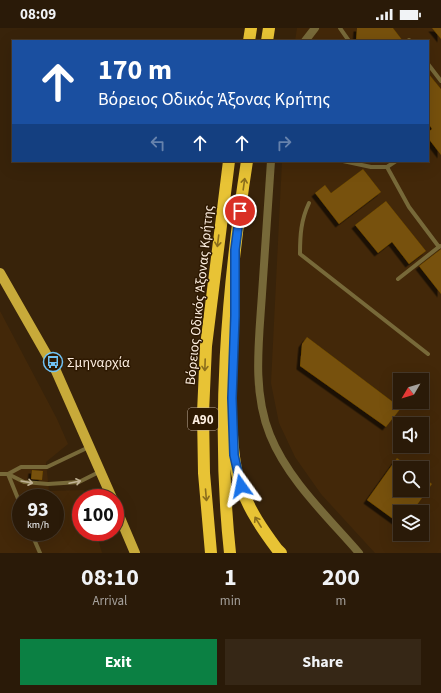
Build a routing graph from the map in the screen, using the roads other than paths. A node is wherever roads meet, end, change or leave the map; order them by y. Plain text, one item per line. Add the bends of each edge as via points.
1 (251, 28) edge
2 (269, 28) edge
3 (315, 28) edge
4 (340, 28) edge
5 (249, 40) edge
6 (267, 40) edge
7 (306, 40) edge
8 (348, 40) edge
9 (429, 65) edge
10 (441, 81) edge
11 (229, 162) edge
12 (247, 162) edge
13 (271, 162) edge
14 (348, 162) edge
15 (394, 162) edge
16 (387, 167) junction
17 (309, 203) dead end
18 (440, 246) edge
19 (235, 250) junction
20 (0, 273) edge
21 (398, 279) dead end
22 (428, 354) dead end
23 (89, 447) junction
24 (100, 472) junction
25 (0, 474) edge
26 (8, 474) junction
27 (14, 489) edge
28 (108, 489) edge
29 (124, 527) edge
30 (35, 541) edge
31 (40, 553) edge
32 (135, 553) edge
33 (211, 553) edge
34 (230, 553) edge
35 (281, 553) edge
36 (359, 553) edge

1 - 5 highway
2 - 6 highway
3 - 7 street
4 - 8 lane
9 - 10 lane
11 -> 33 highway, Βόρειος Οδικός Άξονας Κρήτης / Α90 via 206,346 204,473
19 -> 12 highway, Α90
13 - 36 street via 259,352 261,405 270,435 291,474
14 - 16 lane via 371,167
15 - 16 lane
16 - 18 lane via 409,207
17 - 22 lane via 303,216 300,254
18 - 21 lane
19 - 34 highway, Α90 via 228,316 224,399
35 -> 19 highway via 256,520 241,486 234,455 232,398
20 - 23 main road via 56,371
23 - 24 main road
23 - 26 lane via 47,467 21,467
26 -> 24 lane via 24,482 56,484 79,482
24 - 28 main road
25 - 26 lane
26 - 27 lane
29 - 32 main road
30 - 31 lane

